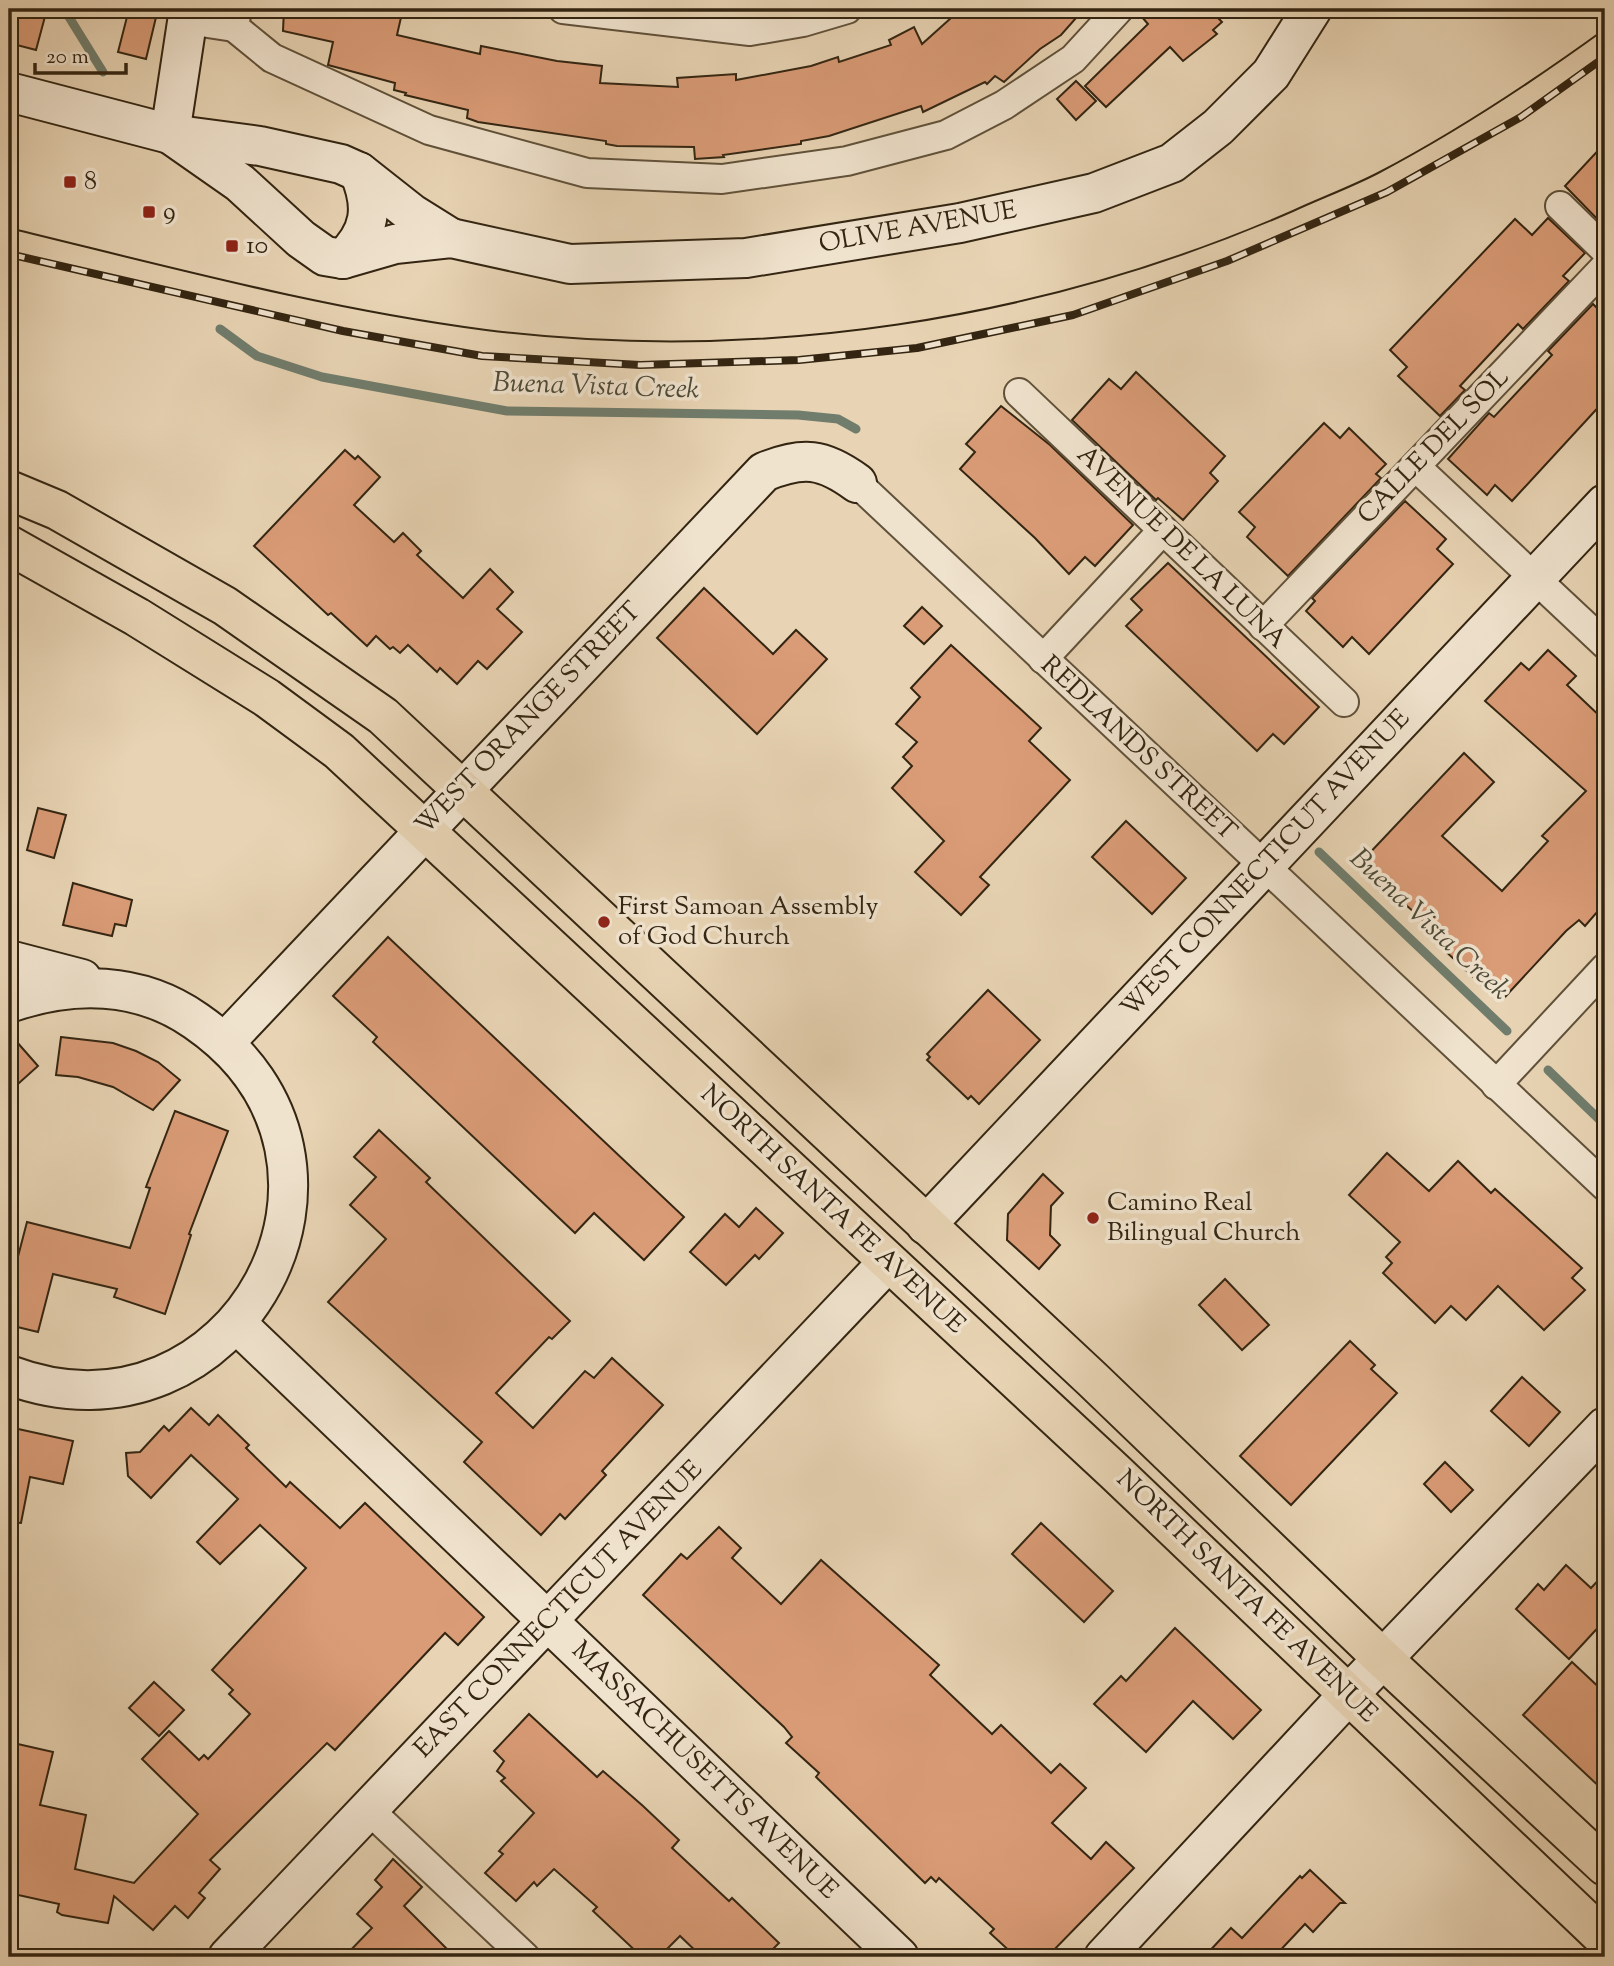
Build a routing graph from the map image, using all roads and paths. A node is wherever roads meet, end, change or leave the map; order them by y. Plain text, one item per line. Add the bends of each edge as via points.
1 (563, 9) edge
2 (846, 9) edge
3 (1119, 9) edge
4 (1312, 9) edge
5 (188, 14) edge
6 (235, 18) edge
7 (9, 92) edge
8 (170, 134) junction
9 (359, 172) junction
10 (1560, 205) dead end
11 (451, 238) junction
12 (1605, 250) edge
13 (343, 259) junction
14 (1605, 267) edge
15 (1019, 393) dead end
16 (1416, 467) junction
17 (856, 483) joint
18 (9, 490) edge
19 (1605, 504) edge
20 (1163, 530) junction
21 (11, 545) edge
22 (1536, 578) junction
23 (185, 583) junction
24 (1263, 626) junction
25 (1605, 644) edge
26 (1042, 659) junction
27 (1344, 702) dead end
28 (462, 789) junction
29 (423, 830) junction
30 (1263, 867) junction
31 (9, 960) edge
32 (1605, 968) edge
33 (121, 989) junction
34 (9, 1003) edge
35 (226, 1041) junction
36 (1496, 1084) junction
37 (1605, 1186) edge
38 (926, 1225) junction
39 (888, 1262) junction
40 (236, 1323) junction
41 (9, 1374) edge
42 (1605, 1427) edge
43 (548, 1623) junction
44 (1383, 1659) junction
45 (1348, 1695) junction
46 (369, 1810) junction
47 (1605, 1866) edge
48 (1589, 1917) edge
49 (1605, 1939) edge
50 (228, 1957) edge
51 (524, 1957) edge
52 (900, 1957) edge
53 (1104, 1957) edge

1 - 2 street via 750,31
3 - 6 street via 1073,59 1004,106 946,135 847,161 722,178 586,173 429,130 272,58
4 - 11 street, OLIVE AVENUE via 1271,74 1218,127 1172,163 1094,193 960,223 746,258 570,264
5 - 6 street
5 - 8 street
7 - 8 street, OLIVE AVENUE
8 - 9 street, OLIVE AVENUE via 260,146
8 - 13 street, OLIVE AVENUE via 240,183 301,239 325,256
9 - 11 street, OLIVE AVENUE
9 - 13 street via 368,192 368,223 357,245
10 - 12 street
11 - 13 street, OLIVE AVENUE via 395,244
14 - 16 street, CALLE DEL SOL
15 - 20 street, AVENUE DE LA LUNA
16 - 22 street
16 - 24 street, CALLE DEL SOL
17 - 26 street, REDLANDS STREET
17 - 28 street, WEST ORANGE STREET via 832,465 790,461 764,472
18 - 23 main road, NORTH SANTA FE AVENUE via 57,510
19 - 22 street, WEST CONNECTICUT AVENUE
20 - 24 street, AVENUE DE LA LUNA
20 - 26 street
21 - 23 main road via 76,549 133,579
21 - 29 main road, NORTH SANTA FE AVENUE via 267,698 339,751
22 - 25 street
22 - 30 street, WEST CONNECTICUT AVENUE
23 - 28 main road, NORTH SANTA FE AVENUE via 383,716
24 - 27 street, AVENUE DE LA LUNA
26 - 30 street, REDLANDS STREET
28 - 29 street, WEST ORANGE STREET
28 - 38 main road, NORTH SANTA FE AVENUE
29 - 35 street, WEST ORANGE STREET
29 - 39 main road, NORTH SANTA FE AVENUE
30 - 36 street, REDLANDS STREET
30 - 38 street, WEST CONNECTICUT AVENUE
31 - 33 street
32 - 36 street
33 - 34 street via 82,986 43,991
33 - 35 street via 177,1007
35 - 40 street via 267,1097 287,1163 284,1231 257,1295
36 - 37 street, REDLANDS STREET
38 - 44 main road, NORTH SANTA FE AVENUE
39 - 43 street, EAST CONNECTICUT AVENUE
39 - 45 main road, NORTH SANTA FE AVENUE
40 - 41 street via 182,1364 132,1385 50,1387
40 - 43 street, MASSACHUSETTS AVENUE
42 - 44 street
43 - 46 street, EAST CONNECTICUT AVENUE
43 - 52 street, MASSACHUSETTS AVENUE
44 - 45 street
44 - 47 main road, NORTH SANTA FE AVENUE
45 - 48 main road, NORTH SANTA FE AVENUE
45 - 53 street
46 - 50 street, EAST CONNECTICUT AVENUE
46 - 51 street
48 - 49 main road, NORTH SANTA FE AVENUE

